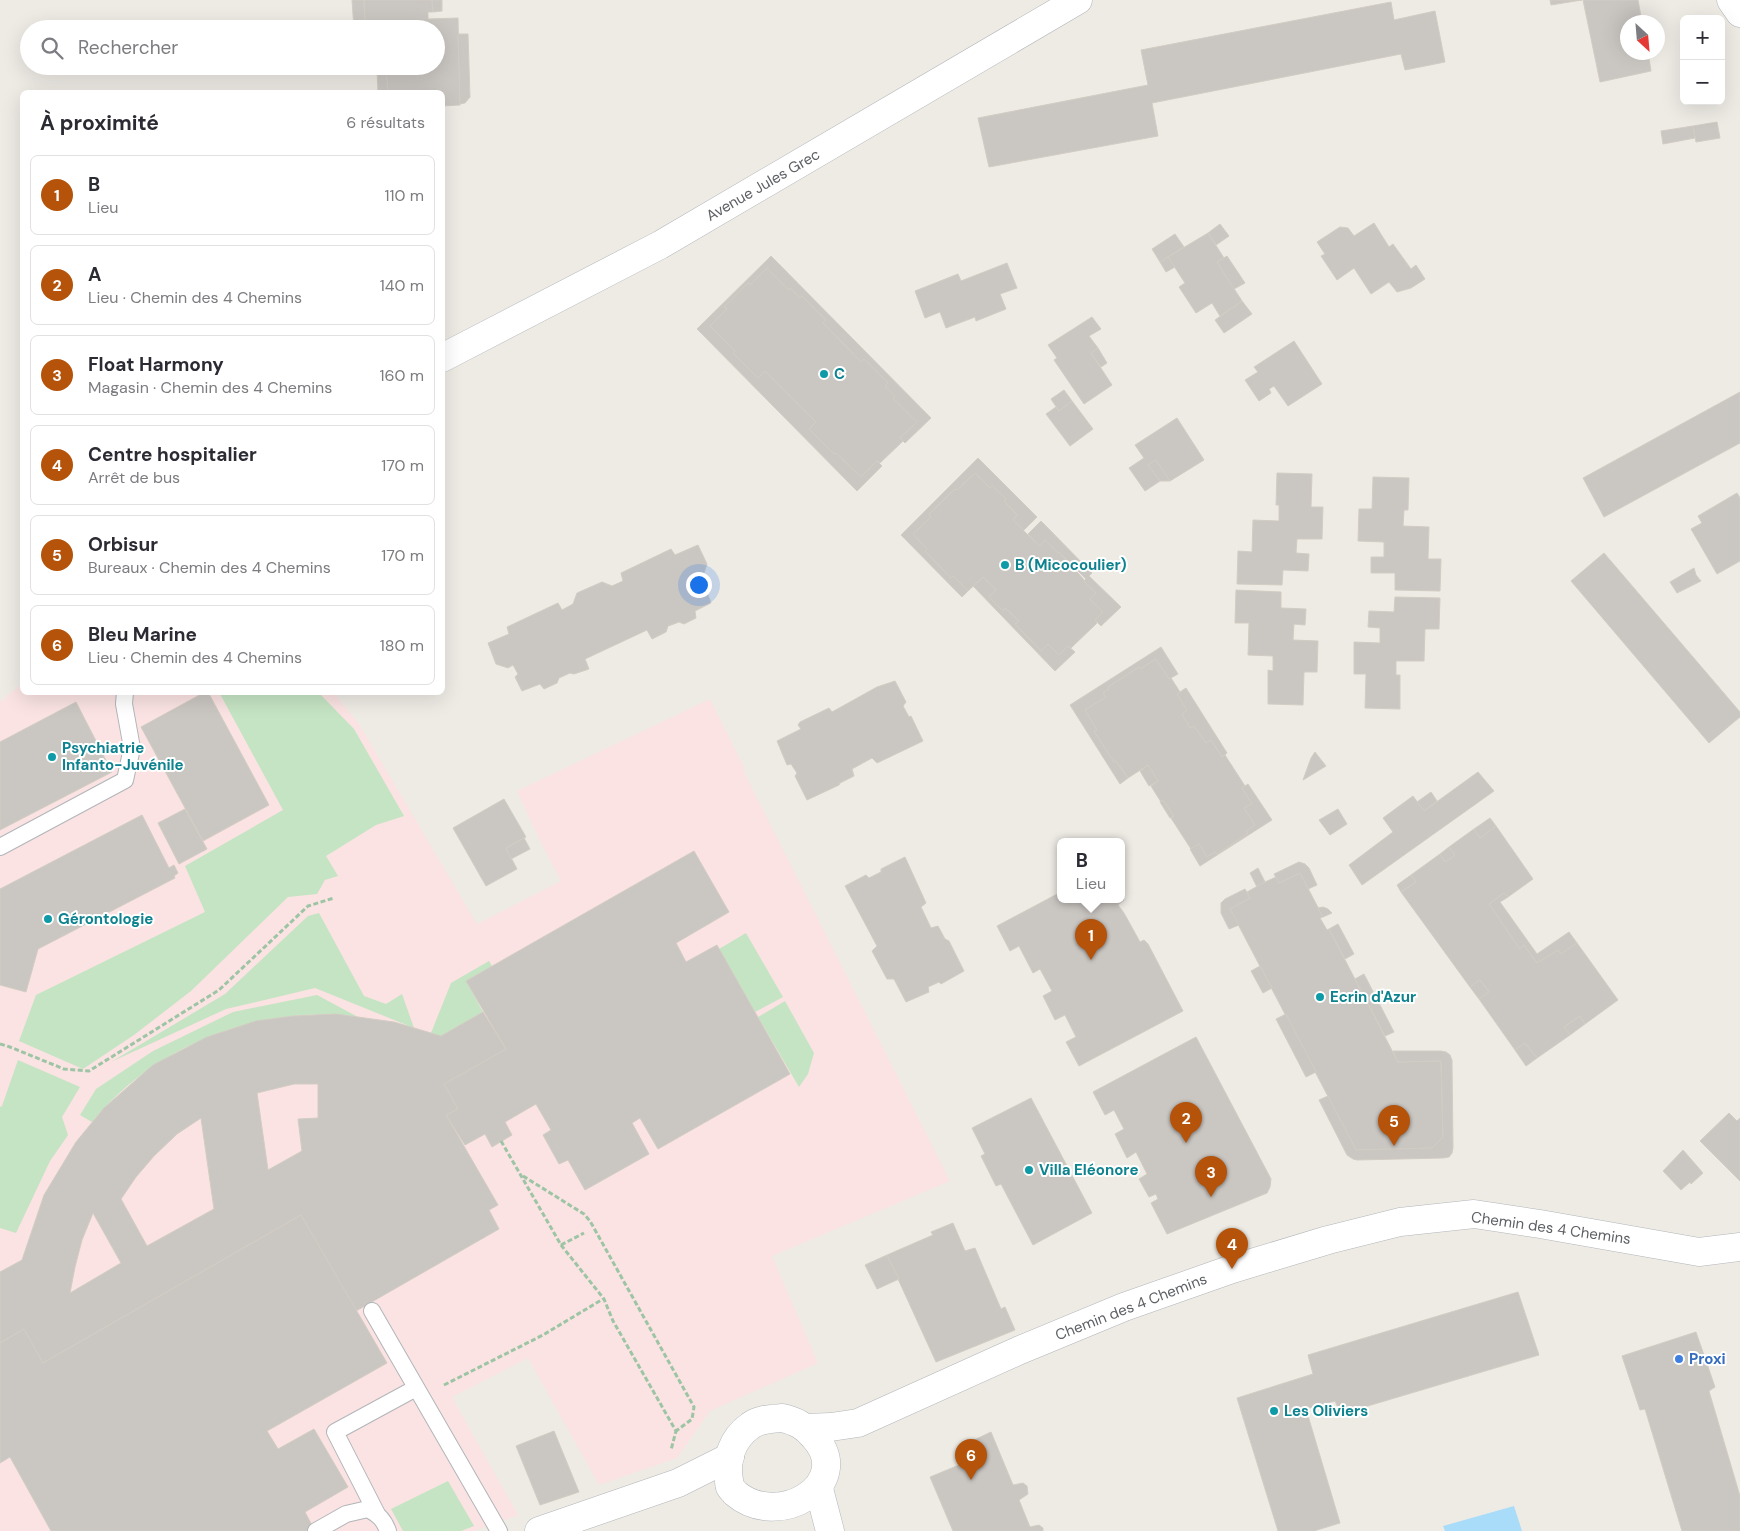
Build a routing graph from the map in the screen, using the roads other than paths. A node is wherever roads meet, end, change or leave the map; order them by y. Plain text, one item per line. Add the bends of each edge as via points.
1 (1078, 0) edge
2 (1731, 0) edge
3 (1740, 13) edge
4 (445, 356) edge
5 (125, 695) edge
6 (0, 847) edge
7 (1740, 1247) edge
8 (372, 1311) dead end
9 (419, 1392) junction
10 (858, 1423) junction
11 (806, 1428) junction
12 (730, 1456) junction
13 (826, 1463) junction
14 (678, 1483) junction
15 (730, 1487) junction
16 (819, 1489) junction
17 (377, 1514) junction
18 (316, 1531) edge
19 (388, 1531) edge
20 (499, 1531) edge
21 (540, 1531) edge
22 (830, 1531) edge

1 - 4 street, Avenue Jules Grec via 660,245
2 - 3 street
5 - 6 lane via 132,748 125,780
7 - 10 street, Chemin des 4 Chemins via 1699,1252 1474,1214 1400,1222 1232,1269 1124,1307
8 - 9 lane
9 - 17 lane via 335,1432
9 - 20 lane
10 - 11 street, Chemin des 4 Chemins
10 - 13 street, Chemin des 4 Chemins
11 - 12 street via 782,1418 766,1419 739,1435
11 - 13 street via 822,1445
12 - 14 street
12 - 15 street
13 - 16 street
14 - 15 street
14 - 21 street
15 - 16 street via 748,1505 785,1519
16 - 22 street
17 - 18 lane via 368,1509 346,1514
17 - 19 lane

